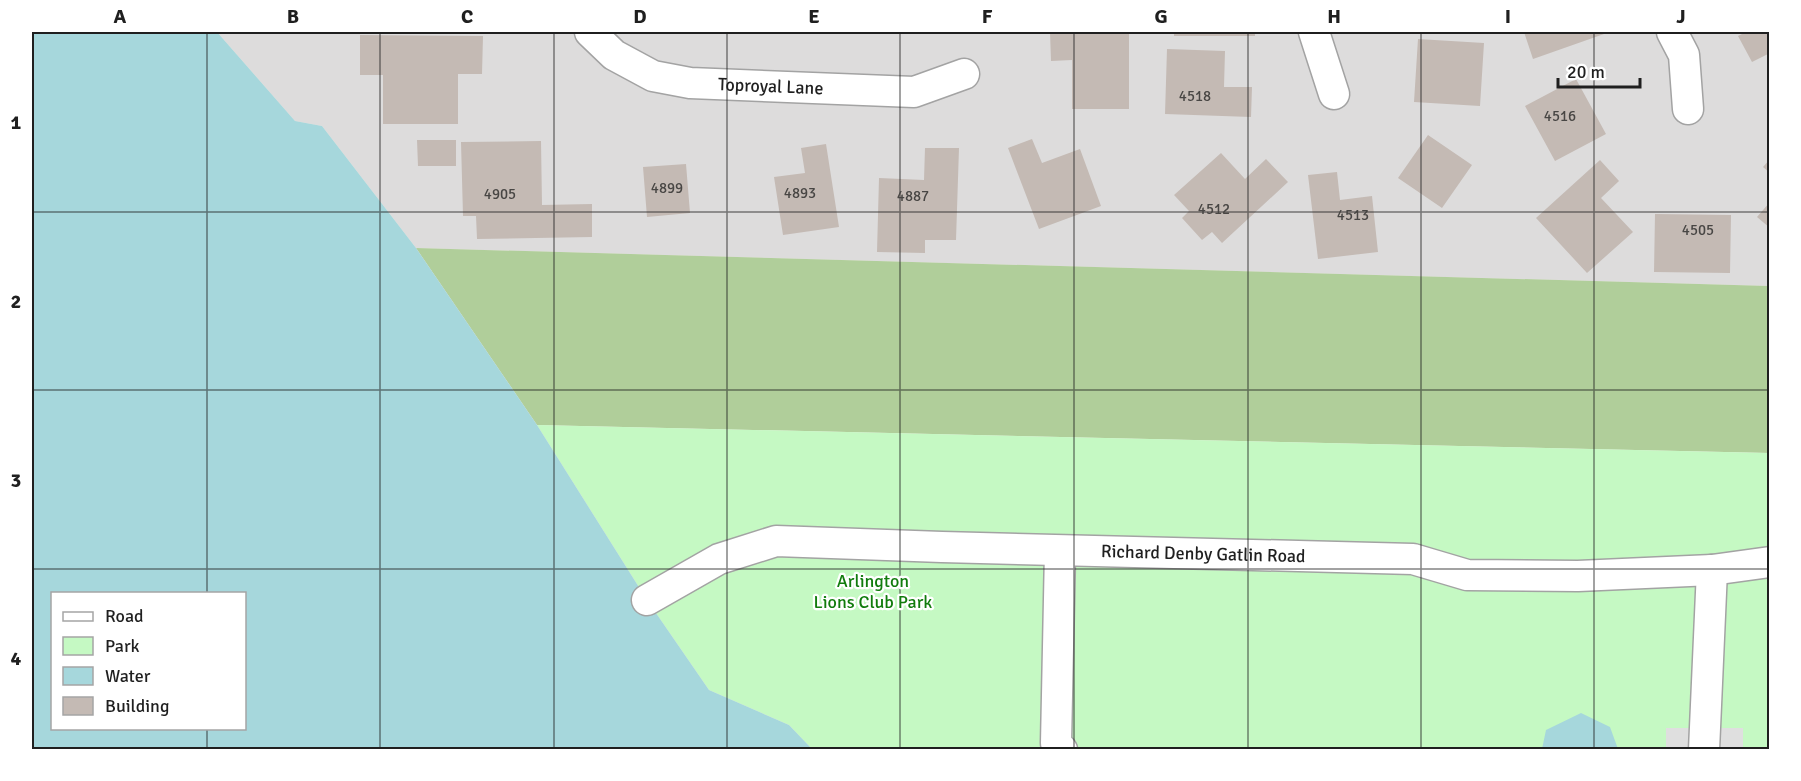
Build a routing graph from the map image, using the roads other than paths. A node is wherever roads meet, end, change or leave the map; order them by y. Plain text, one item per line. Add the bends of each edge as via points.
1 (590, 32) edge
2 (1314, 32) edge
3 (1672, 32) edge
4 (964, 74) dead end
5 (1334, 94) dead end
6 (1688, 109) dead end
7 (1060, 551) junction
8 (1770, 562) edge
9 (1712, 570) junction
10 (647, 600) dead end
11 (1062, 750) edge
12 (1704, 750) edge

1 - 4 street, Toproyal Lane via 614,55 653,76 690,83 914,92
2 - 5 street
3 - 6 street via 1684,55
7 - 9 street, Richard Denby Gatlin Road via 1413,559 1467,575 1578,576
7 - 10 street, Richard Denby Gatlin Road via 776,542 719,559
7 - 11 street via 1056,743
8 - 9 street, Richard Denby Gatlin Road
9 - 12 street

